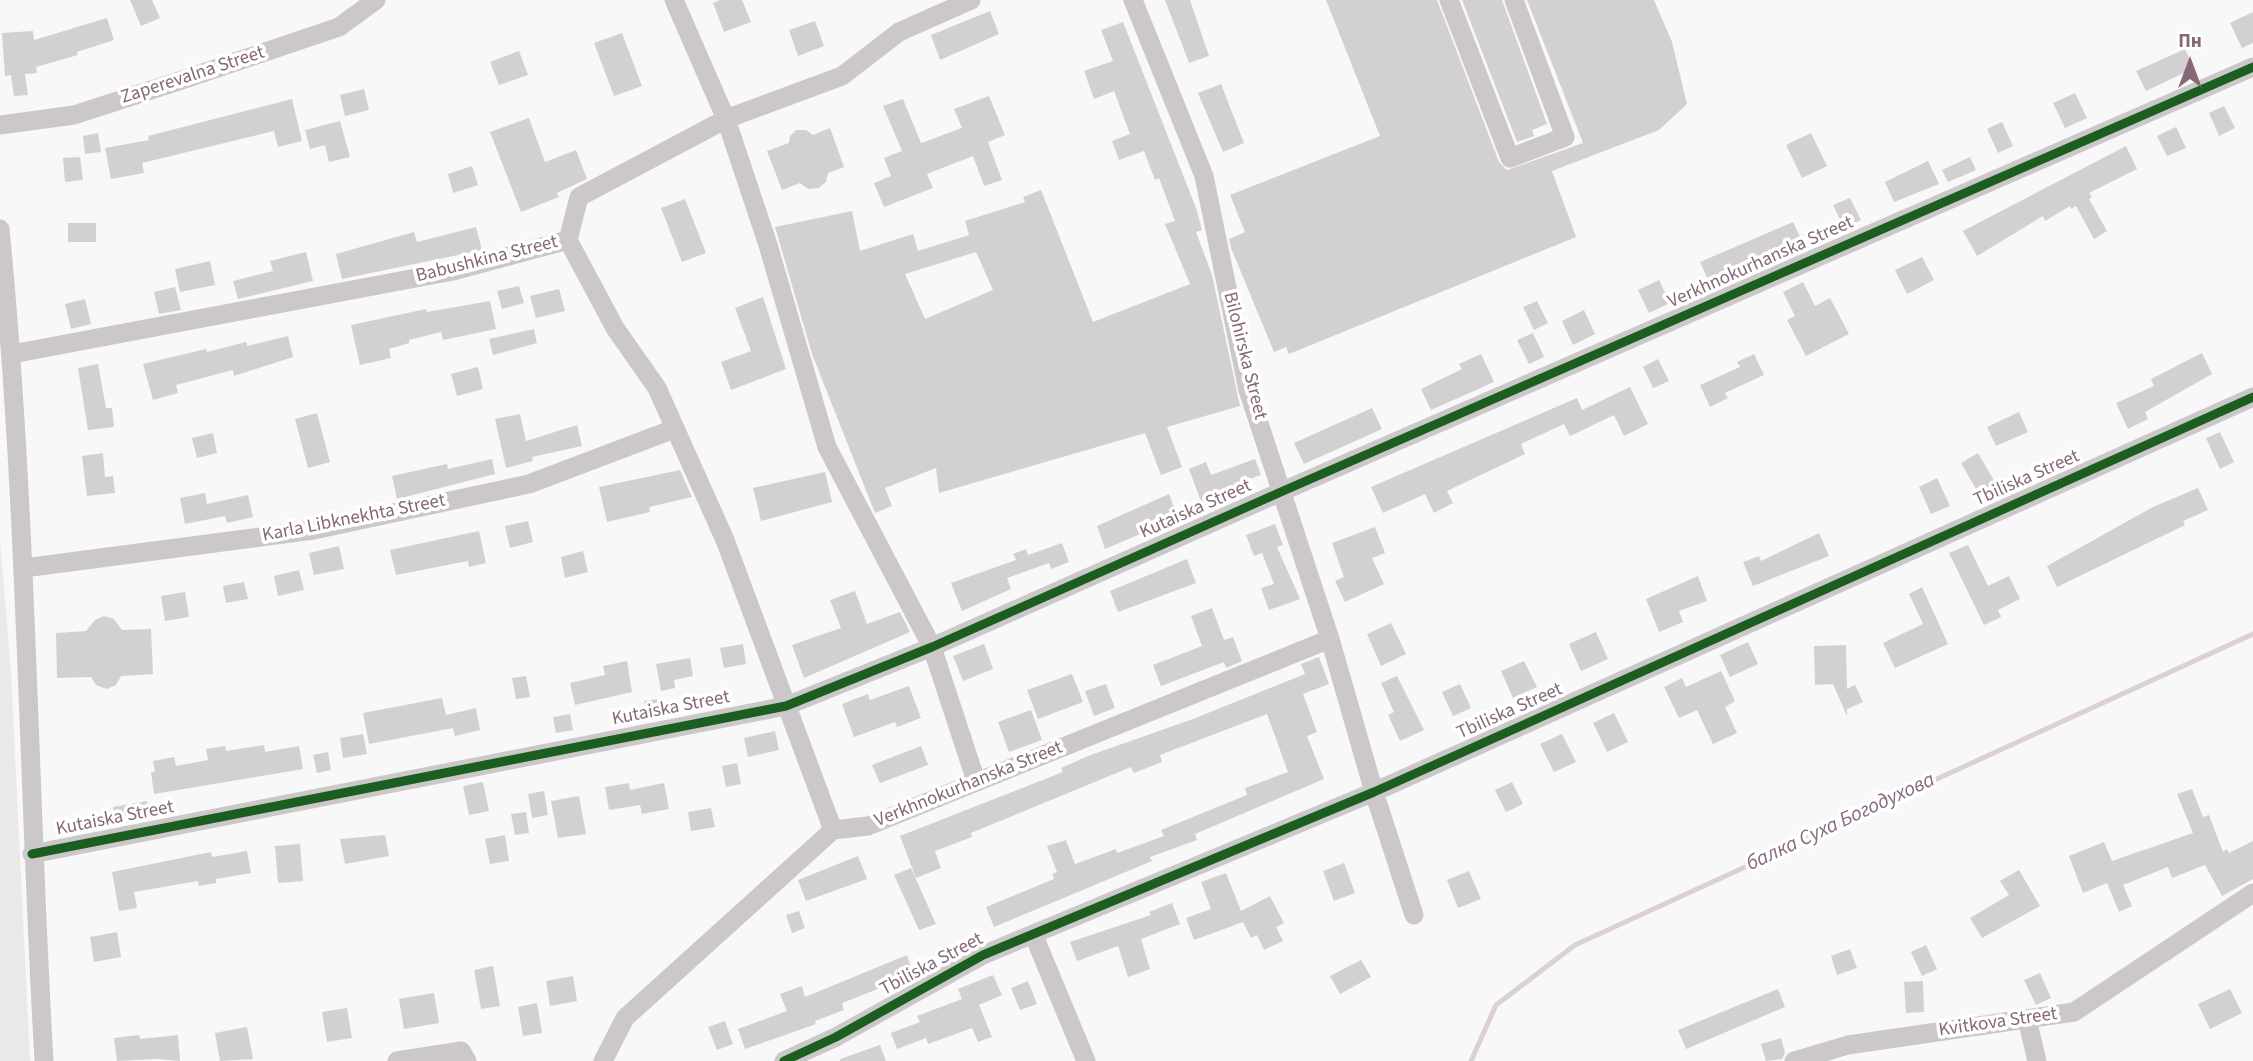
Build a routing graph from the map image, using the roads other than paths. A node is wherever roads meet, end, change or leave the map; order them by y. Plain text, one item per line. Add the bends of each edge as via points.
1 (376, 0) edge
2 (674, 0) edge
3 (971, 0) edge
4 (1133, 0) edge
5 (1448, 0) edge
6 (1514, 0) edge
7 (2253, 67) edge
8 (726, 119) junction
9 (0, 125) edge
10 (0, 229) edge
11 (568, 240) junction
12 (12, 354) junction
13 (2253, 397) edge
14 (674, 429) junction
15 (1283, 491) junction
16 (24, 568) junction
17 (1330, 639) junction
18 (932, 647) junction
19 (786, 706) junction
20 (976, 781) junction
21 (1374, 792) junction
22 (833, 830) junction
23 (32, 853) junction
24 (2253, 893) edge
25 (1414, 915) dead end
26 (1034, 936) junction
27 (2027, 1019) junction
28 (44, 1061) edge
29 (397, 1061) edge
30 (467, 1061) edge
31 (603, 1061) edge
32 (784, 1061) edge
33 (1086, 1061) edge
34 (1794, 1061) edge
35 (2037, 1061) edge

1 - 9 street, Zaperevalna Street via 339,27 166,85 74,115
2 - 8 street
3 - 8 street, Babushkina Street via 900,32 842,76
4 - 15 street, Bilohirska Street via 1204,176 1248,390
5 - 6 street via 1510,158 1565,137
7 - 15 street, Verkhnokurhanska Street
8 - 11 street, Babushkina Street via 579,197
8 - 18 street via 827,447
10 - 12 street
11 - 12 street, Babushkina Street via 453,271
11 - 14 street via 615,328 657,388
12 - 16 street
13 - 21 street, Tbiliska Street
14 - 16 street, Karla Libknekhta Street via 515,487 314,530
14 - 19 street via 725,540
15 - 17 street, Bilohirska Street
15 - 18 street, Kutaiska Street
16 - 23 street
17 - 20 street, Verkhnokurhanska Street
17 - 21 street, Bilohirska Street
18 - 19 street, Kutaiska Street
18 - 20 street
19 - 22 street
19 - 23 street, Kutaiska Street
20 - 22 street, Verkhnokurhanska Street via 869,826
21 - 25 street, Bilohirska Street
21 - 26 street, Tbiliska Street
22 - 31 street via 625,1018
23 - 28 street
24 - 27 street, Kvitkova Street via 2074,1012
26 - 32 street, Tbiliska Street via 983,956
26 - 33 street
27 - 34 street, Kvitkova Street via 1848,1045
27 - 35 street
29 - 30 street via 461,1051

